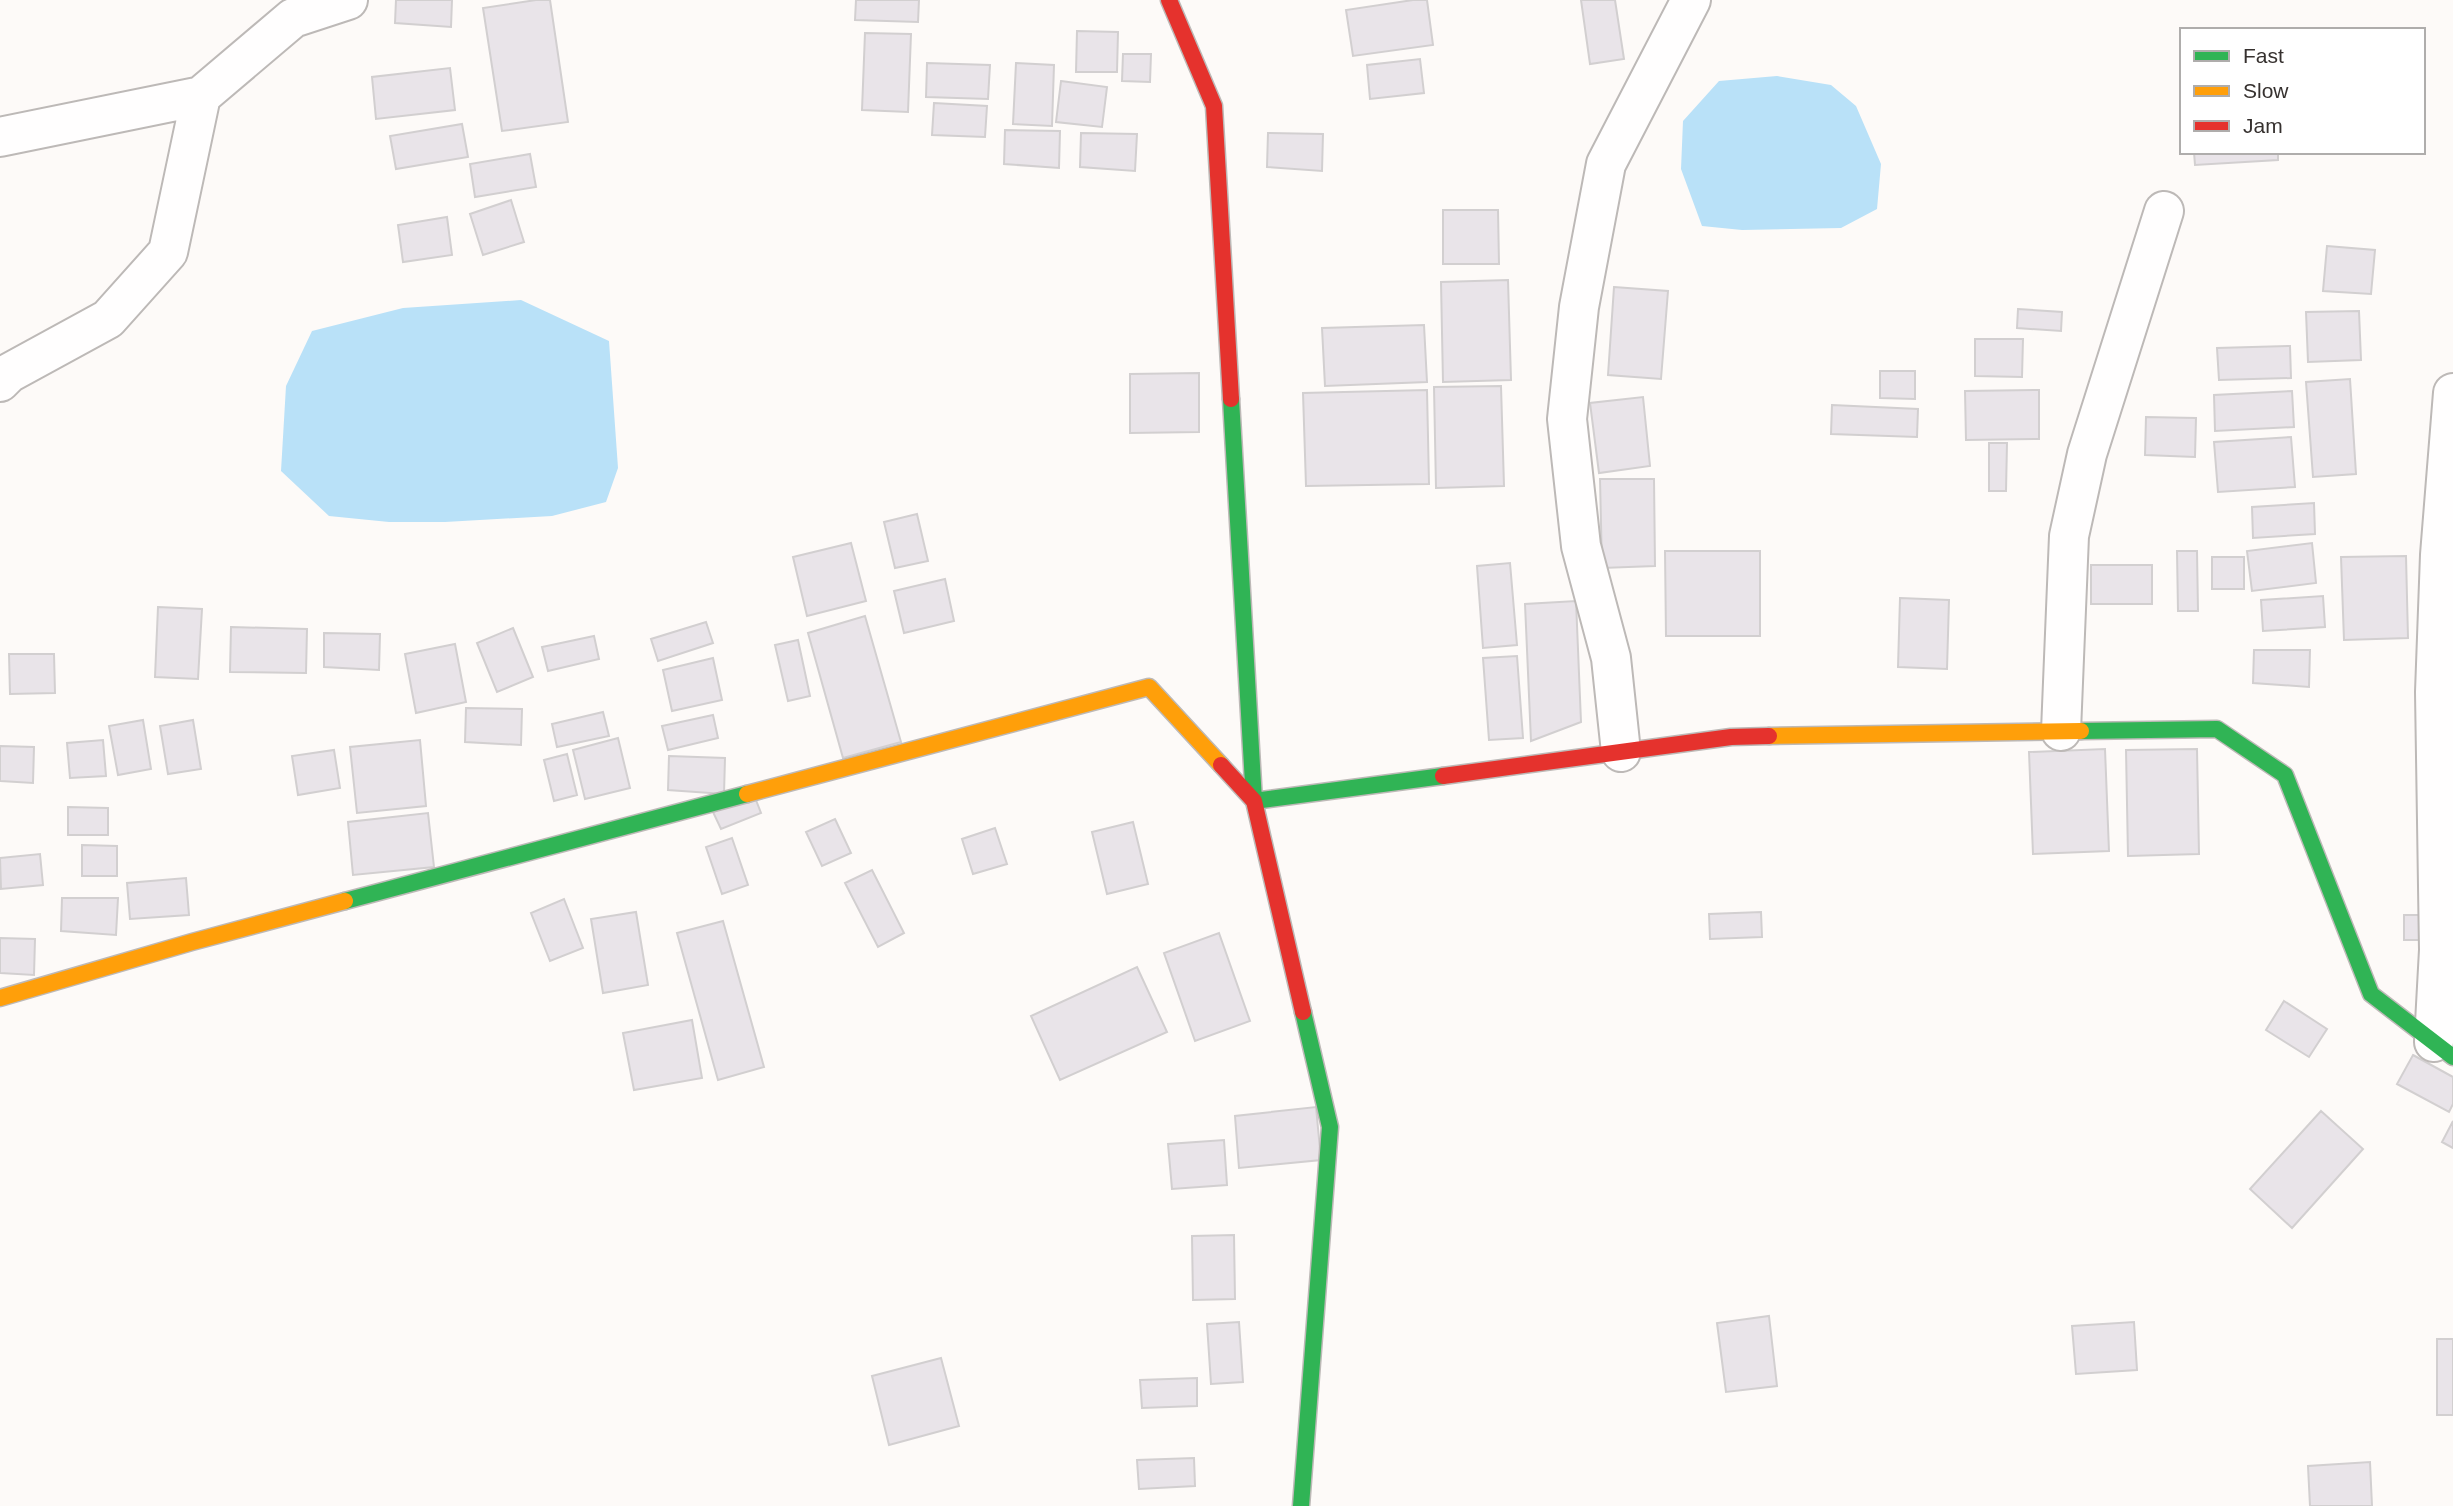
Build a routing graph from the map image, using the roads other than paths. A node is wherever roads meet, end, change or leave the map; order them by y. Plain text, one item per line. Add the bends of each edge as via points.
1 (348, 0) edge
2 (1169, 0) edge
3 (1691, 0) edge
4 (201, 96) junction
5 (0, 137) edge
6 (2164, 211) dead end
7 (0, 382) edge
8 (2453, 393) edge
9 (2444, 673) edge
10 (2061, 731) junction
11 (1621, 752) junction
12 (1254, 801) junction
13 (0, 999) edge
14 (2443, 1049) edge
15 (1301, 1506) edge

1 - 4 street via 293,18
2 - 12 street via 1214,106
3 - 11 street via 1606,164 1578,307 1567,419 1581,546 1611,658
4 - 5 street
4 - 7 street via 168,252 108,319
6 - 10 street via 2087,454 2069,536
8 - 9 street via 2440,555
9 - 14 street via 2439,950
10 - 11 street via 1731,737
10 - 14 street via 2217,729 2285,775 2371,994
11 - 12 street
12 - 13 street via 1149,687 206,938
12 - 15 street via 1330,1127

